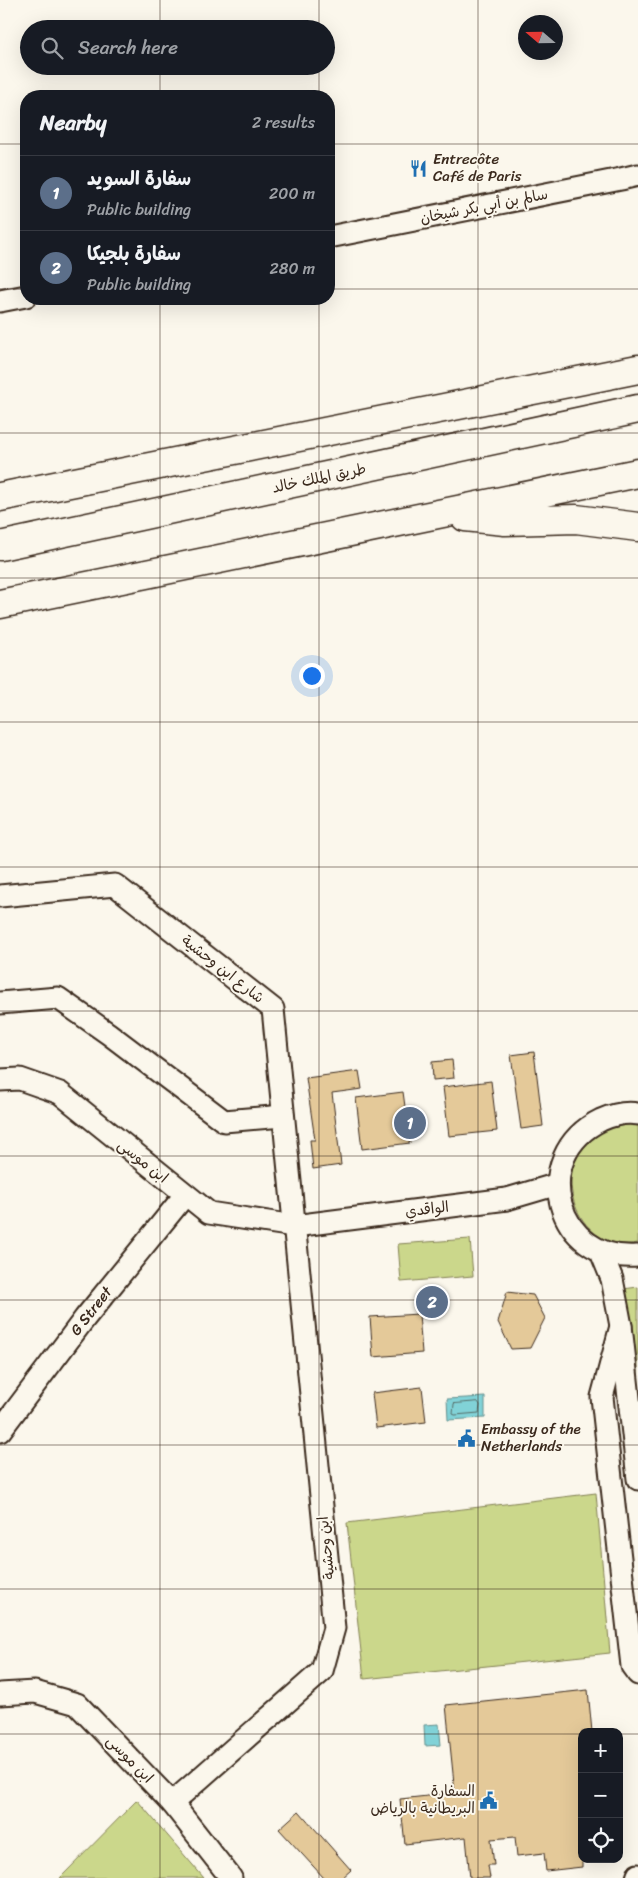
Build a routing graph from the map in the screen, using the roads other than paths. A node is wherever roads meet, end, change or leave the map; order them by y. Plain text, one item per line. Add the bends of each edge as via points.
1 (638, 174) edge
2 (335, 236) edge
3 (20, 297) edge
4 (0, 301) edge
5 (638, 369) edge
6 (638, 409) edge
7 (638, 472) edge
8 (0, 497) edge
9 (438, 514) junction
10 (638, 527) edge
11 (0, 546) edge
12 (0, 604) edge
13 (0, 896) edge
14 (0, 1003) edge
15 (0, 1080) edge
16 (638, 1114) edge
17 (284, 1116) junction
18 (558, 1184) junction
19 (185, 1195) junction
20 (508, 1199) junction
21 (560, 1205) junction
22 (294, 1226) junction
23 (601, 1252) junction
24 (638, 1256) edge
25 (621, 1326) junction
26 (0, 1431) edge
27 (638, 1480) edge
28 (638, 1674) edge
29 (0, 1694) edge
30 (172, 1803) junction
31 (231, 1878) edge

1 - 2 street, سالم بن أبي بكر شيخان
3 - 4 street
5 - 8 highway
6 - 11 highway, طريق الملك خالد
7 - 9 highway
9 - 10 highway via 505,521 576,519
9 - 12 highway
13 - 17 street, شارع ابن وحشية via 116,885 273,1009
14 - 17 street via 58,998 224,1121
15 - 19 street, ابن موسى via 20,1079 60,1093
16 - 18 street via 609,1116 589,1126 572,1142 561,1162
17 - 22 street, شارع ابن وحشية
18 - 20 street, الواقدي
18 - 21 street
19 - 22 street, ابن موسى via 209,1213
19 - 26 street, G Street via 84,1318
20 - 21 street
20 - 22 street, الواقدي
21 - 23 street via 578,1235
22 - 30 street, ابن وحشية via 334,1628 322,1671
23 - 24 street
23 - 25 street via 612,1279
25 - 27 street
25 - 28 street via 602,1397 632,1666
29 - 30 street, ابن موسى via 35,1692 77,1704
30 - 31 street, ابن موسى

